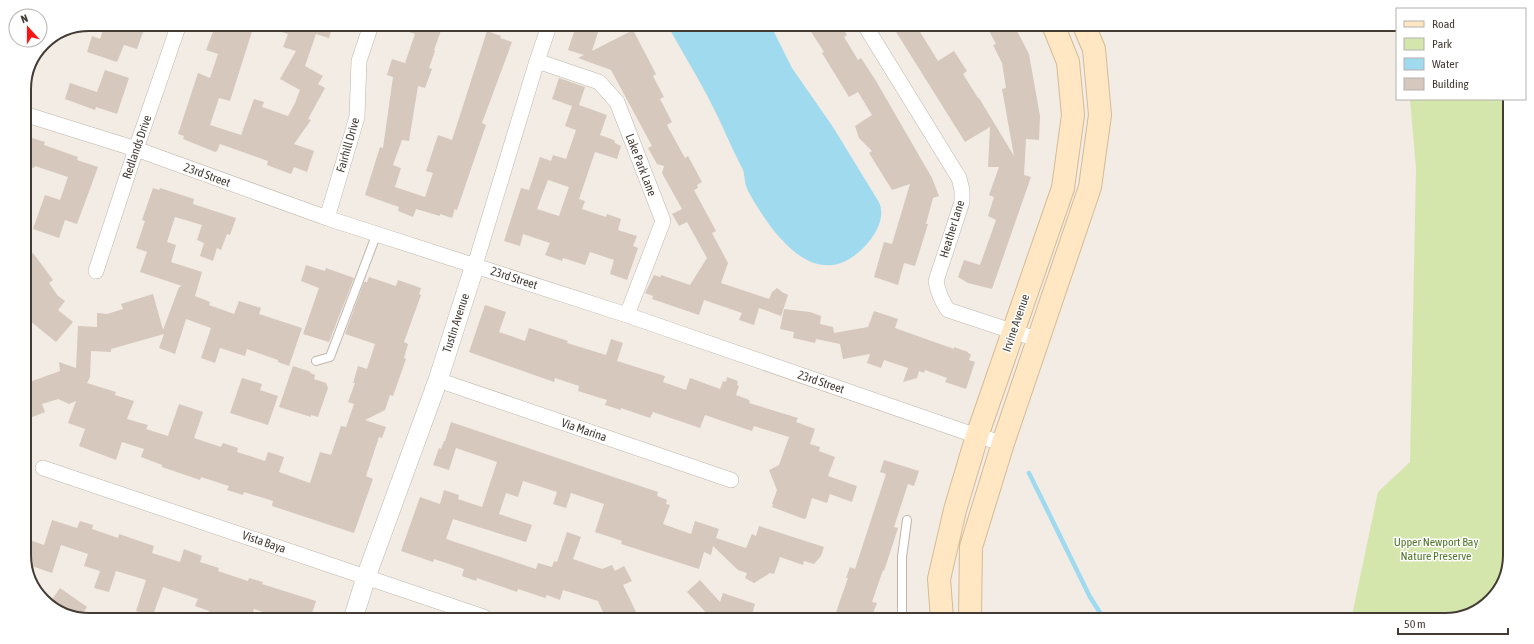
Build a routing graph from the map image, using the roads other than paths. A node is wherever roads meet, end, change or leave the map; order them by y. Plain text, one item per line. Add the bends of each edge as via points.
1 (177, 31) edge
2 (369, 31) edge
3 (547, 31) edge
4 (868, 31) edge
5 (1056, 31) edge
6 (1086, 31) edge
7 (536, 61) junction
8 (31, 116) edge
9 (136, 150) junction
10 (327, 218) junction
11 (377, 234) junction
12 (475, 265) junction
13 (96, 271) dead end
14 (627, 315) junction
15 (1014, 331) junction
16 (1039, 340) junction
17 (316, 361) dead end
18 (438, 380) junction
19 (977, 436) junction
20 (1003, 444) junction
21 (43, 468) dead end
22 (731, 480) dead end
23 (907, 520) dead end
24 (366, 577) junction
25 (355, 613) edge
26 (472, 613) edge
27 (902, 613) edge
28 (942, 613) edge
29 (970, 613) edge

1 - 9 street, Redlands Drive
2 - 10 street, Fairhill Drive via 359,61 357,117
3 - 7 street, Tustin Avenue
4 - 15 street, Heather Lane via 959,178 962,202 936,281 941,301 948,310
5 - 15 main road, Irvine Avenue via 1068,62 1073,115 1063,188
6 - 16 main road via 1094,49 1100,114 1090,187
7 - 12 street, Tustin Avenue
7 - 14 street, Lake Park Lane via 599,82 617,102 663,221
8 - 9 street, 23rd Street
9 - 10 street, 23rd Street
9 - 13 street, Redlands Drive
10 - 11 street, 23rd Street
11 - 12 street, 23rd Street
11 - 17 lane via 330,357
12 - 14 street, 23rd Street
12 - 18 street, Tustin Avenue
14 - 19 street, 23rd Street
15 - 16 street, Heather Lane
15 - 19 main road, Irvine Avenue
16 - 20 main road
18 - 22 street, Via Marina
18 - 24 street, Tustin Avenue
19 - 20 street, 23rd Street
19 - 28 main road, Irvine Avenue via 955,510 939,579
20 - 29 main road via 971,547
21 - 24 street, Vista Baya
23 - 27 lane via 902,557
24 - 25 street, Tustin Avenue
24 - 26 street, Vista Baya

